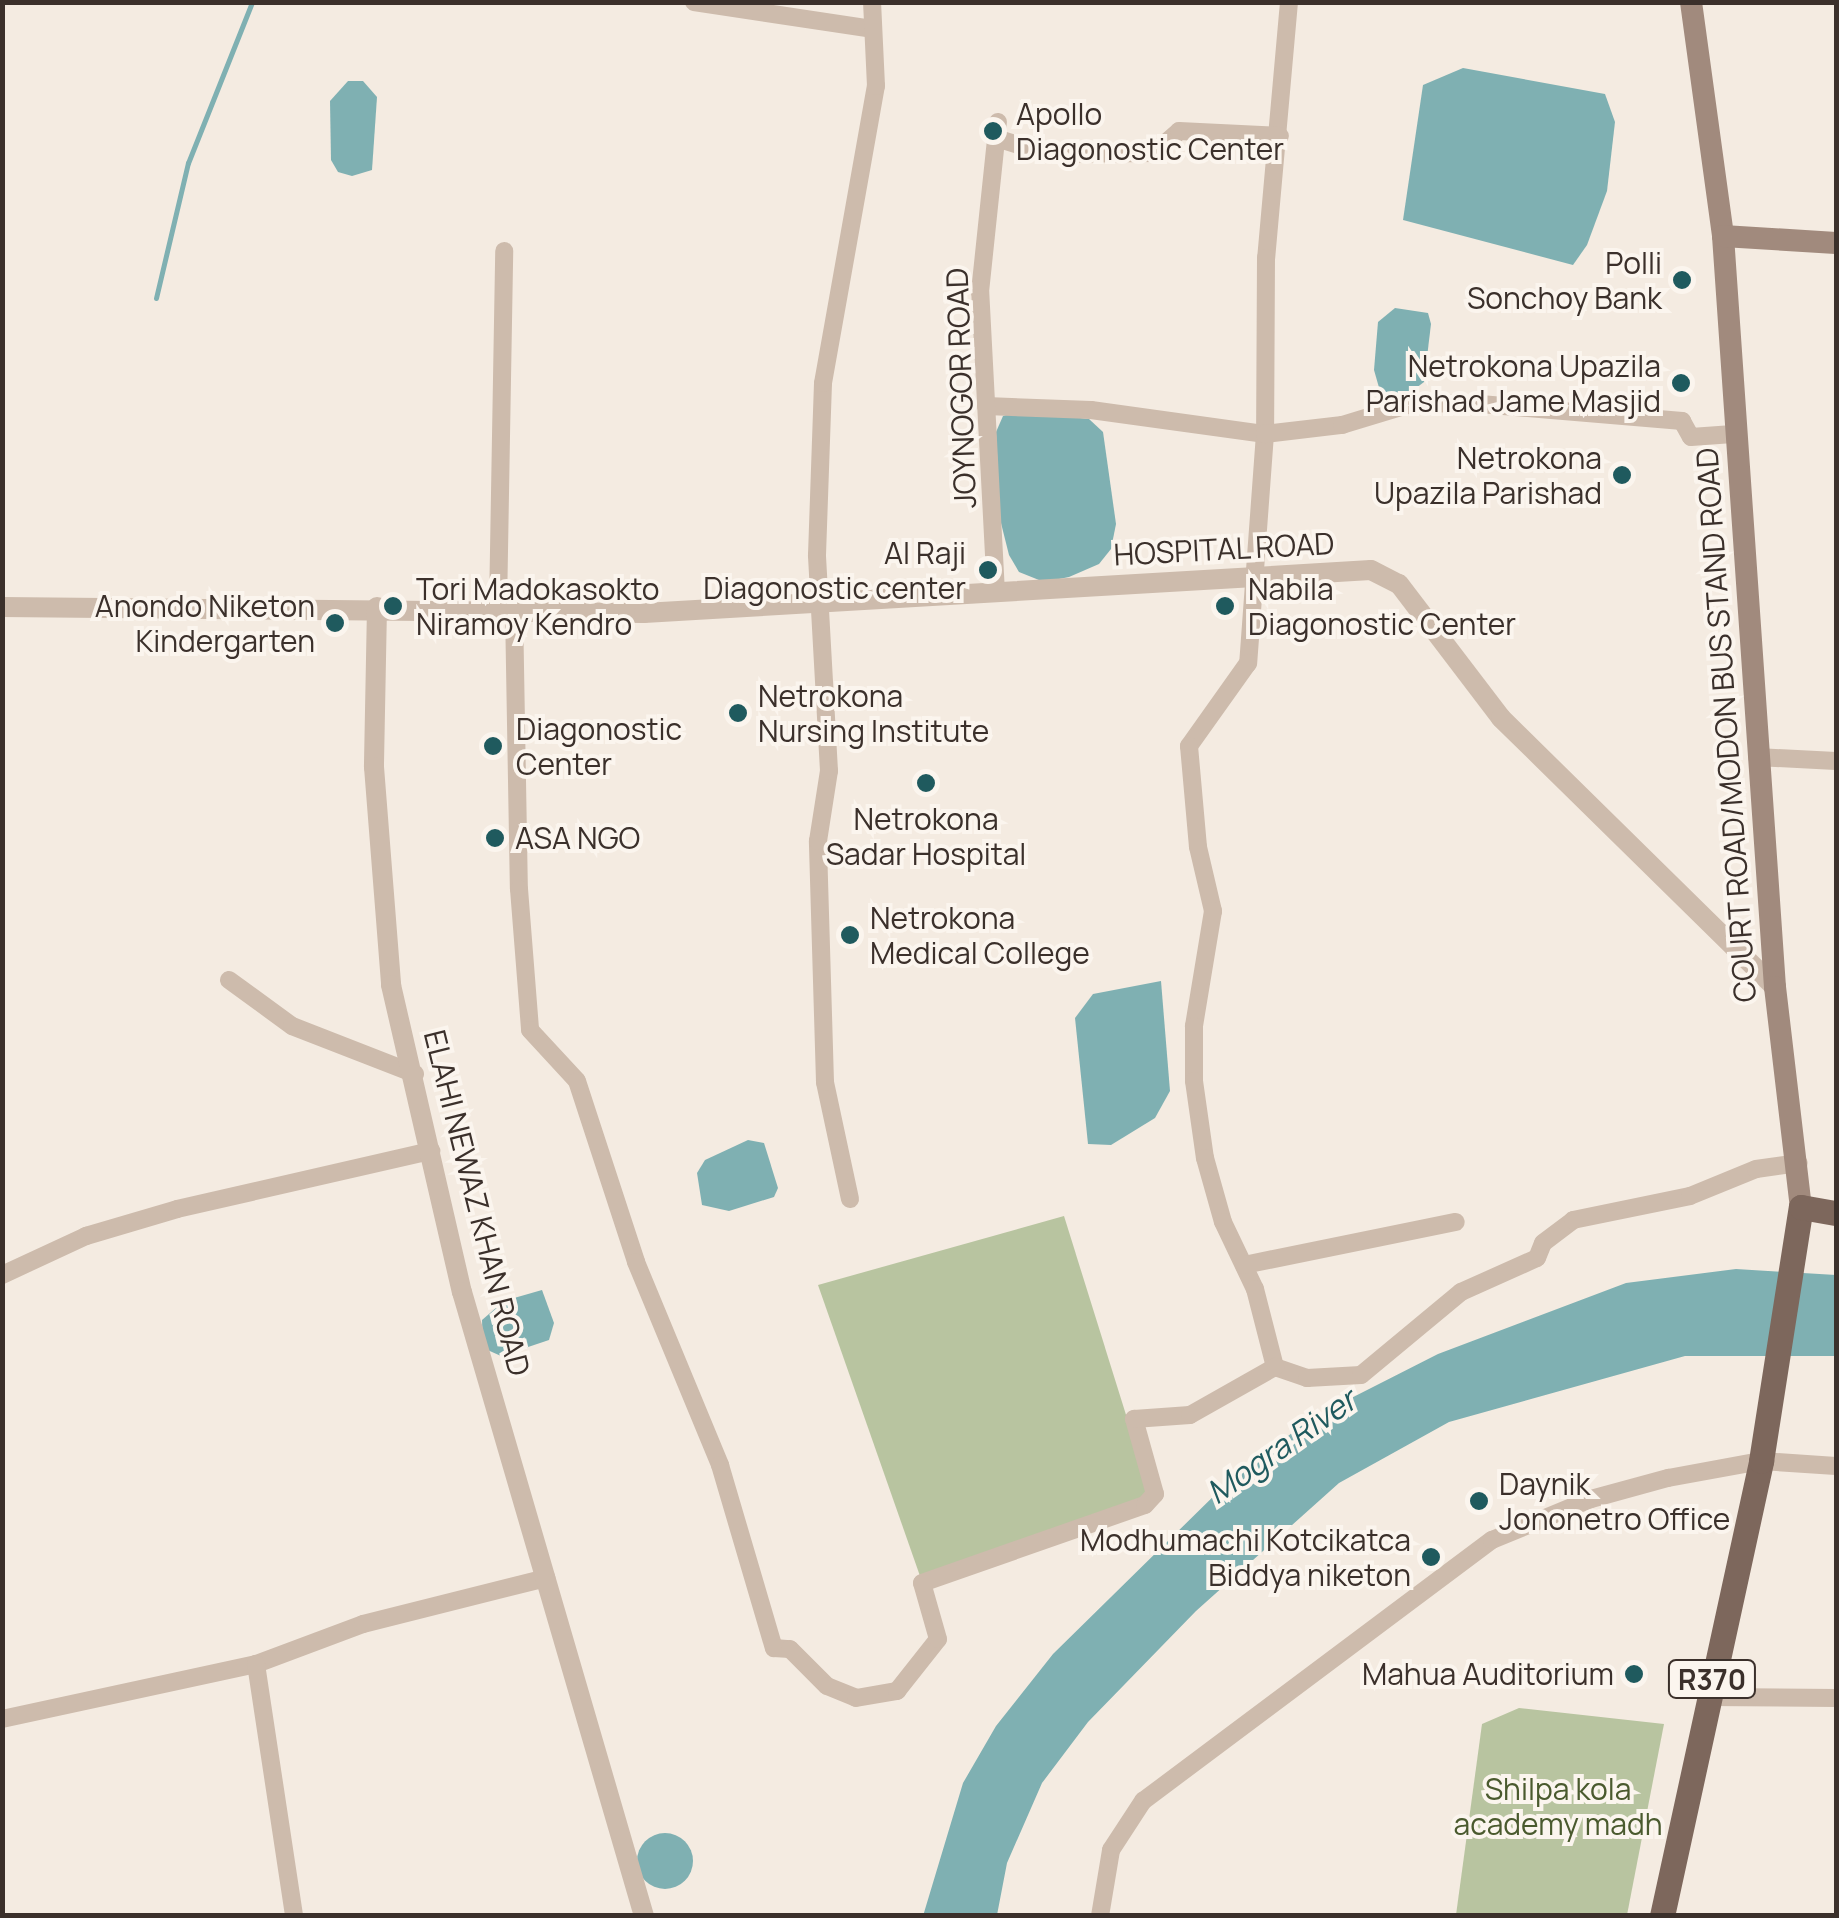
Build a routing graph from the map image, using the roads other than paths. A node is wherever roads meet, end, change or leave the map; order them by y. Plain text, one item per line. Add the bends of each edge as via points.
1 (694, 2) edge
2 (872, 2) edge
3 (1288, 2) edge
4 (1691, 2) edge
5 (872, 29) junction
6 (1280, 136) junction
7 (1723, 236) junction
8 (1836, 243) edge
9 (504, 251) dead end
10 (986, 406) junction
11 (1265, 434) junction
12 (1733, 434) junction
13 (1252, 577) junction
14 (996, 593) junction
15 (2, 607) edge
16 (377, 607) junction
17 (823, 608) junction
18 (506, 609) junction
19 (1758, 757) junction
20 (1836, 761) edge
21 (228, 980) dead end
22 (1775, 987) junction
23 (415, 1074) junction
24 (431, 1151) junction
25 (1799, 1163) junction
26 (850, 1199) dead end
27 (1802, 1208) junction
28 (1836, 1213) edge
29 (1456, 1222) dead end
30 (1244, 1266) junction
31 (2, 1275) edge
32 (1275, 1367) junction
33 (1763, 1452) junction
34 (1836, 1466) edge
35 (546, 1578) junction
36 (256, 1664) junction
37 (1708, 1697) junction
38 (1836, 1698) edge
39 (2, 1720) edge
40 (294, 1916) edge
41 (644, 1916) edge
42 (1100, 1916) edge
43 (1662, 1916) edge

1 - 5 street
2 - 5 street
3 - 6 street
4 - 7 main road, COURT ROAD/MODON BUS STAND ROAD
5 - 17 street via 876,86 822,383 817,555
6 - 10 street, JOYNOGOR ROAD via 1180,132 1154,153 1047,154 997,130 980,292
6 - 11 street via 1266,258
7 - 8 main road
7 - 12 main road, COURT ROAD/MODON BUS STAND ROAD
9 - 18 street
10 - 11 street via 1091,410
10 - 14 street, JOYNOGOR ROAD
11 - 12 street via 1342,425 1414,403 1597,411 1682,422 1691,437
11 - 13 street
12 - 19 main road, COURT ROAD/MODON BUS STAND ROAD
13 - 14 street, HOSPITAL ROAD
13 - 22 street, HOSPITAL ROAD via 1371,570 1399,584 1501,718
13 - 30 street via 1248,664 1189,746 1198,848 1214,912 1194,1026 1194,1081 1205,1158
14 - 17 street, HOSPITAL ROAD
15 - 16 street, HOSPITAL ROAD
16 - 18 street, HOSPITAL ROAD
16 - 23 street, ELAHI NEWAZ KHAN ROAD via 374,767 391,985
17 - 18 street, HOSPITAL ROAD
17 - 26 street via 829,770 818,841 825,1082
18 - 32 street via 530,1030 577,1080 636,1262 720,1466 774,1648 790,1649 827,1686 856,1698 897,1692 938,1639 922,1583 1145,1505 1155,1494 1134,1418 1190,1415
19 - 20 street
19 - 22 main road, COURT ROAD/MODON BUS STAND ROAD
21 - 23 street via 292,1026
22 - 25 main road, COURT ROAD/MODON BUS STAND ROAD
23 - 24 street, ELAHI NEWAZ KHAN ROAD
24 - 31 street via 177,1209 86,1236
24 - 35 street, ELAHI NEWAZ KHAN ROAD via 462,1292
25 - 27 main road, COURT ROAD/MODON BUS STAND ROAD
25 - 32 street via 1756,1169 1690,1196 1572,1220 1543,1244 1537,1258 1461,1292 1361,1375 1307,1378
27 - 28 main road
27 - 33 main road, R370
29 - 30 street
30 - 32 street
33 - 34 street
33 - 37 main road, R370
33 - 42 street via 1591,1500 1492,1540 1143,1801 1110,1850
35 - 36 street via 363,1624
35 - 41 street, ELAHI NEWAZ KHAN ROAD
36 - 39 street
36 - 40 street
37 - 38 street
37 - 43 main road, R370

